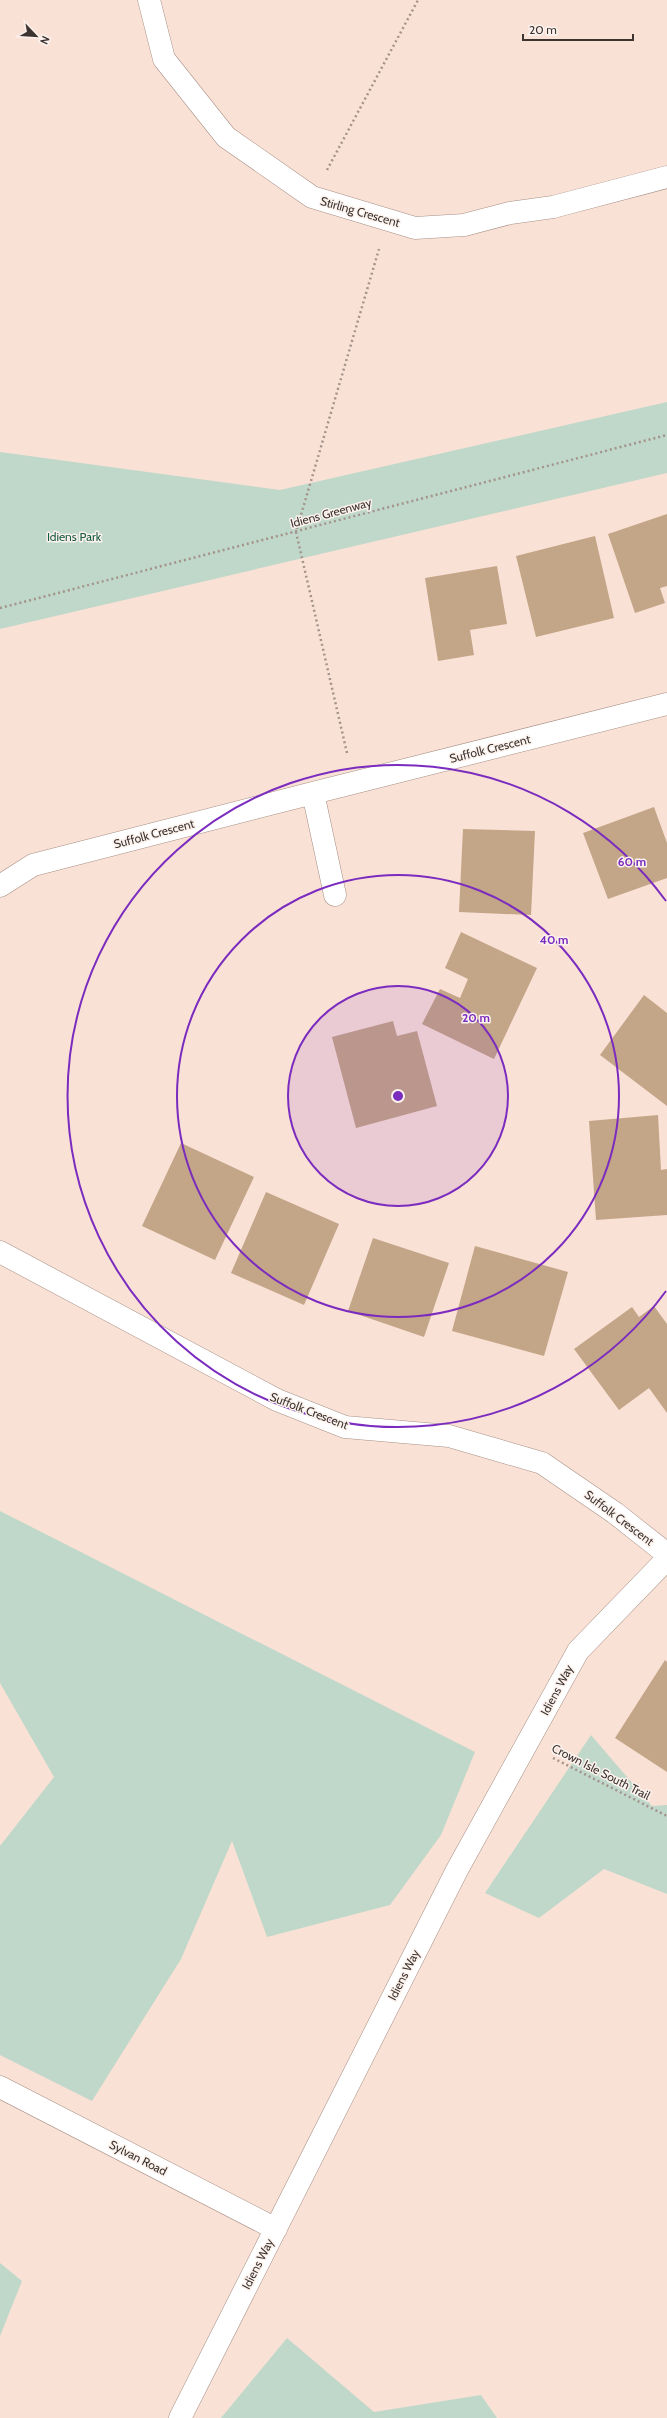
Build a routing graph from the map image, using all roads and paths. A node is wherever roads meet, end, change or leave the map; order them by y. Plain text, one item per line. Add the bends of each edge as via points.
1 (150, 0) edge
2 (418, 0) edge
3 (667, 177) edge
4 (312, 198) junction
5 (388, 220) junction
6 (667, 435) edge
7 (296, 532) junction
8 (0, 608) edge
9 (667, 704) edge
10 (353, 782) junction
11 (313, 792) junction
12 (0, 886) edge
13 (335, 895) dead end
14 (0, 1252) edge
15 (667, 1554) edge
16 (667, 1558) edge
17 (527, 1745) junction
18 (667, 1816) edge
19 (0, 2087) edge
20 (276, 2229) junction
21 (180, 2418) edge

1 - 4 street, Stirling Crescent via 164,59 226,137
2 - 4 path
3 - 5 street, Stirling Crescent via 553,207 510,213 464,225 415,228
4 - 5 street, Stirling Crescent
5 - 7 path
6 - 7 path, Idiens Greenway
7 - 8 path, Idiens Greenway
7 - 10 path
9 - 10 street, Suffolk Crescent
10 - 11 street, Suffolk Crescent
11 - 12 street, Suffolk Crescent via 33,866
11 - 13 street
14 - 15 street, Suffolk Crescent via 277,1400 345,1427 449,1436 542,1462 615,1513
16 - 17 street, Idiens Way via 578,1651
17 - 18 path, Crown Isle South Trail
17 - 20 street, Idiens Way via 457,1870
19 - 20 street, Sylvan Road
20 - 21 street, Idiens Way

